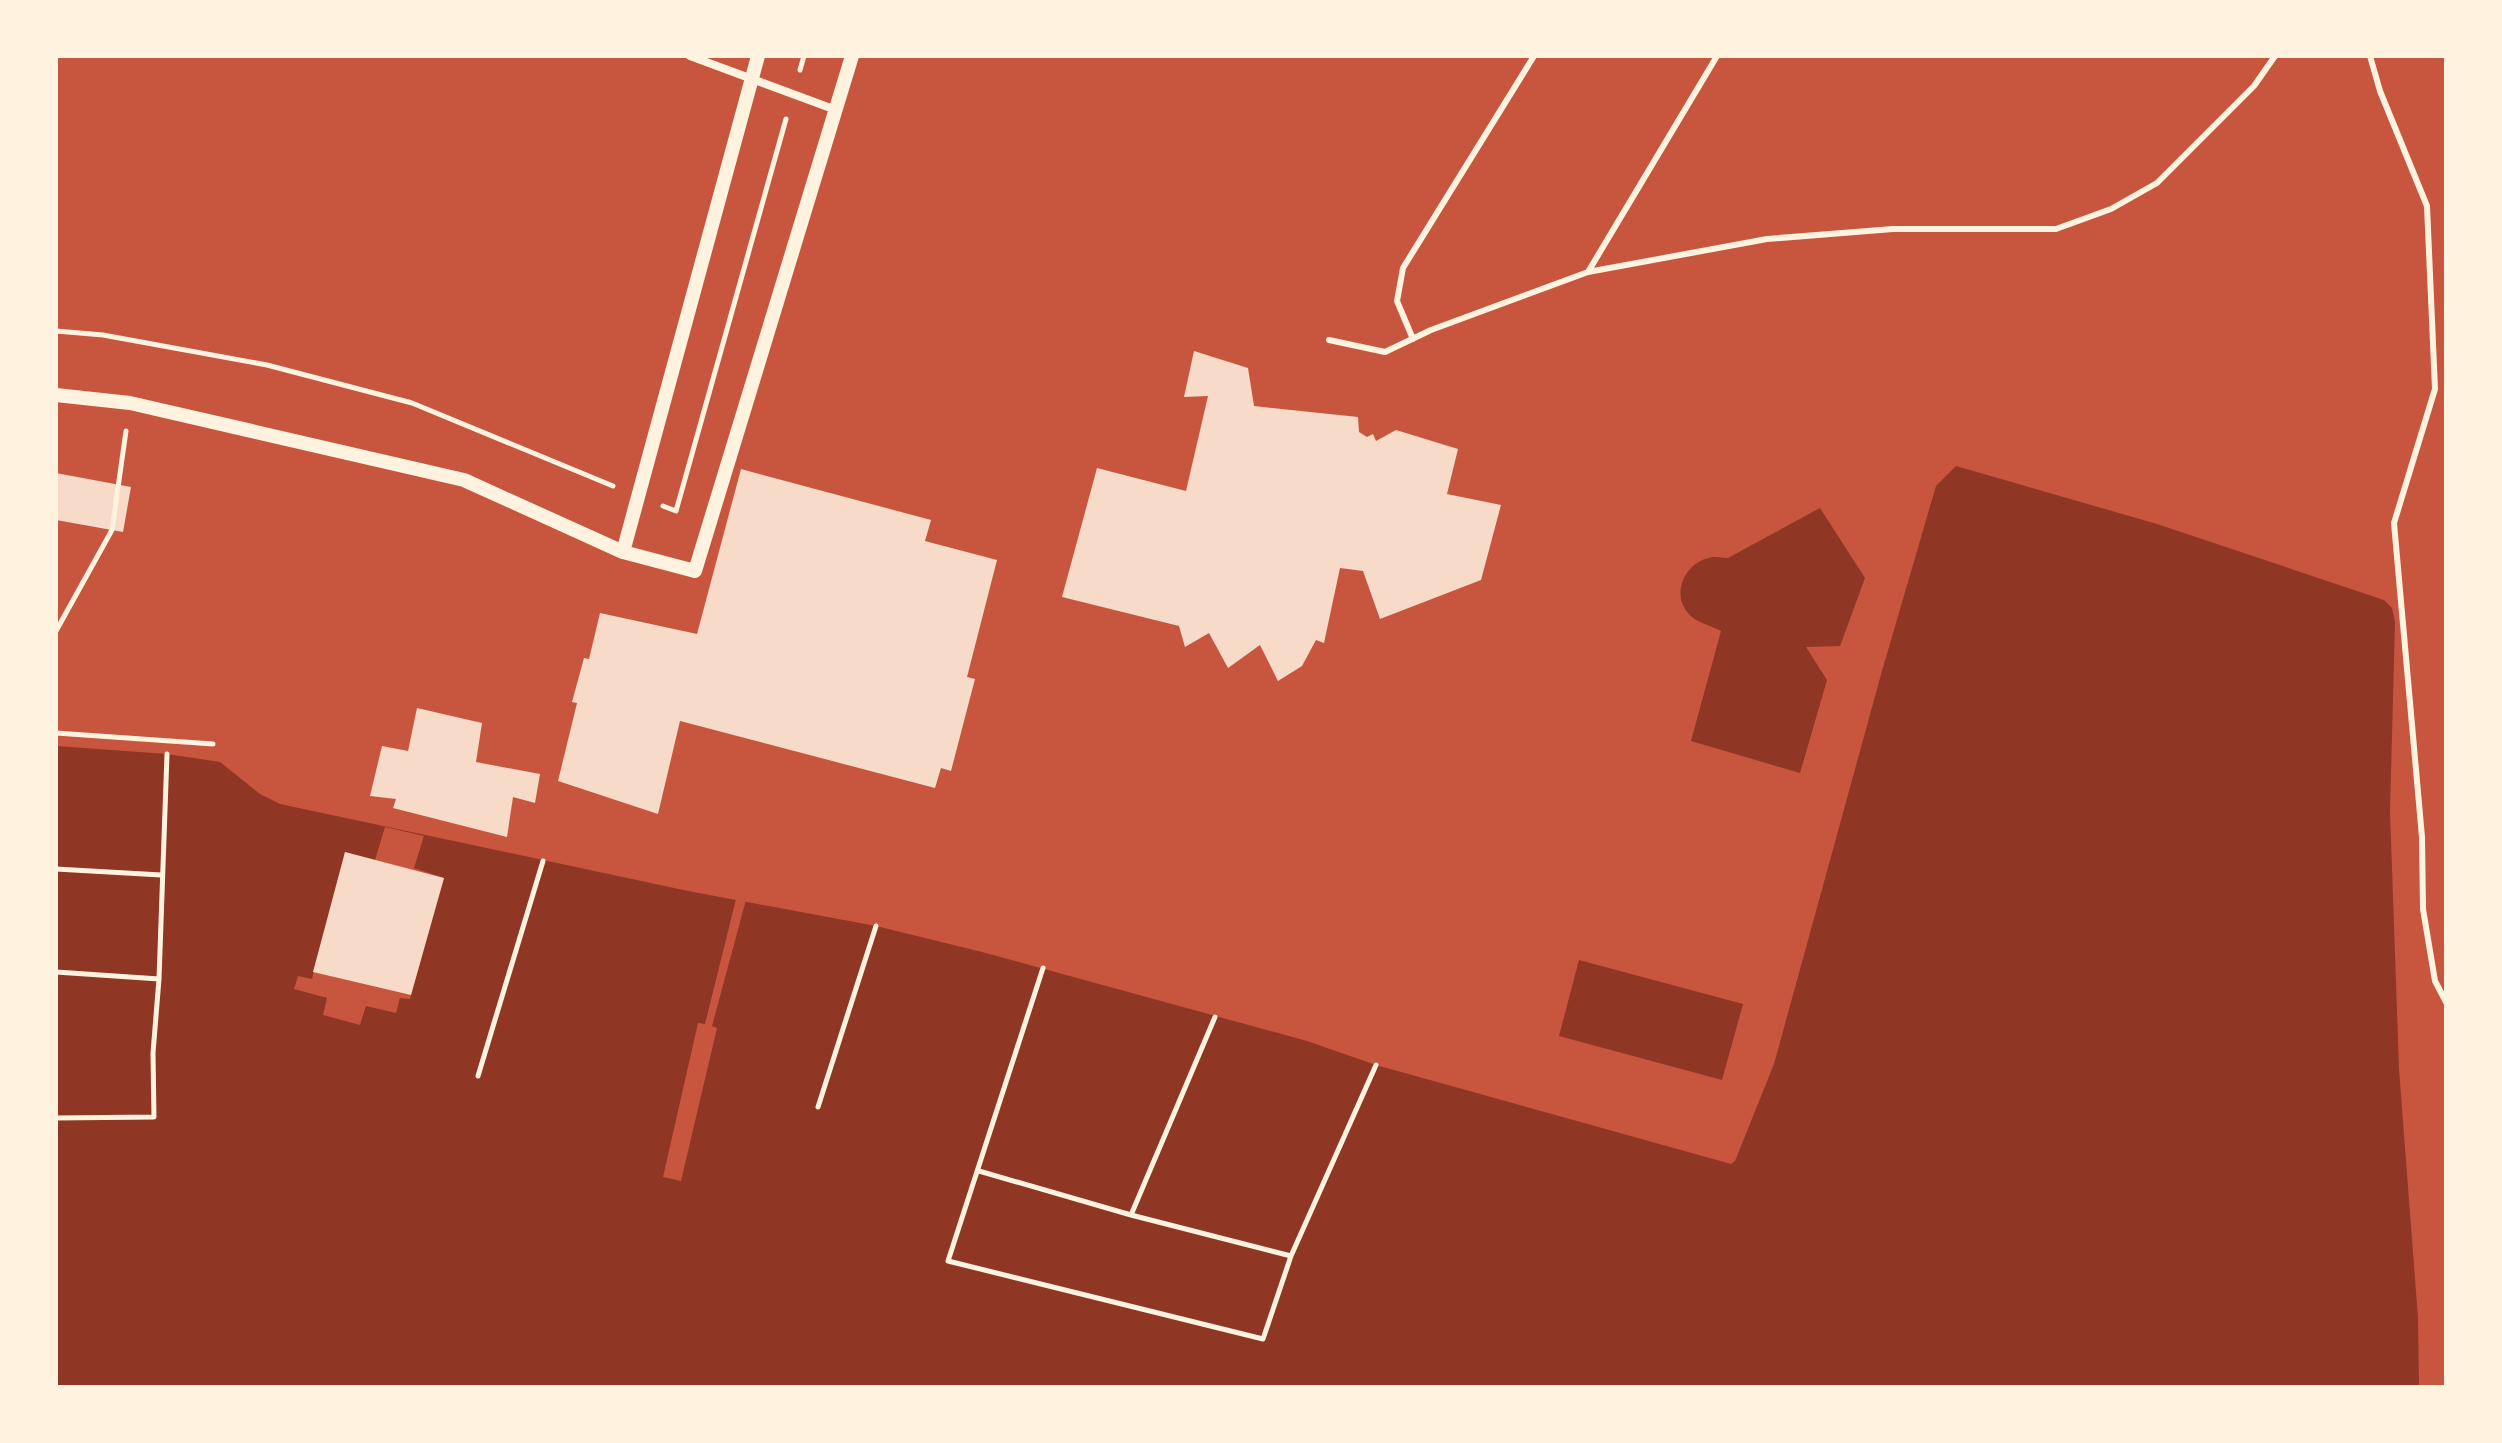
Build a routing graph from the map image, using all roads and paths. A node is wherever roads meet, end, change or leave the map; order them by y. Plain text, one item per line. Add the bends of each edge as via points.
1 (690, 56) edge
2 (758, 56) edge
3 (804, 56) edge
4 (852, 56) edge
5 (1534, 56) edge
6 (1717, 56) edge
7 (2275, 56) edge
8 (2370, 56) edge
9 (752, 79) junction
10 (793, 93) junction
11 (836, 110) junction
12 (1588, 272) junction
13 (56, 331) edge
14 (1413, 339) junction
15 (1329, 340) dead end
16 (56, 395) edge
17 (130, 403) junction
18 (638, 496) junction
19 (623, 552) junction
20 (56, 631) edge
21 (56, 733) edge
22 (213, 744) dead end
23 (167, 754) dead end
24 (543, 861) dead end
25 (56, 869) edge
26 (161, 875) junction
27 (876, 926) dead end
28 (1043, 968) dead end
29 (56, 972) edge
30 (159, 979) junction
31 (2446, 1002) edge
32 (1215, 1017) dead end
33 (1376, 1065) dead end
34 (478, 1076) dead end
35 (818, 1107) dead end
36 (56, 1118) edge
37 (979, 1171) junction
38 (1131, 1215) junction
39 (1291, 1256) junction

1 - 9 street
2 - 9 street
3 - 10 path
4 - 11 street
5 - 14 lane via 1403,268 1397,301
6 - 12 lane
7 - 12 lane via 2254,86 2157,183 2111,209 2056,229 1893,229 1767,239
8 - 31 lane via 2427,206 2435,389 2394,523 2422,837 2423,909 2435,981
9 - 10 street
9 - 18 street
10 - 11 street
10 - 18 path via 676,511
11 - 19 street via 695,571
12 - 14 lane
13 - 18 path via 267,365 412,403
14 - 15 lane via 1385,352
16 - 17 street
17 - 19 street via 464,480
17 - 20 path via 112,530
18 - 19 street
21 - 22 path
23 - 26 path
24 - 34 path
25 - 26 path
26 - 30 path
27 - 35 path
28 - 37 path
29 - 30 path
30 - 36 path via 154,1117
32 - 38 path
33 - 39 path
37 - 38 path
37 - 39 path via 948,1261 1263,1339
38 - 39 path

